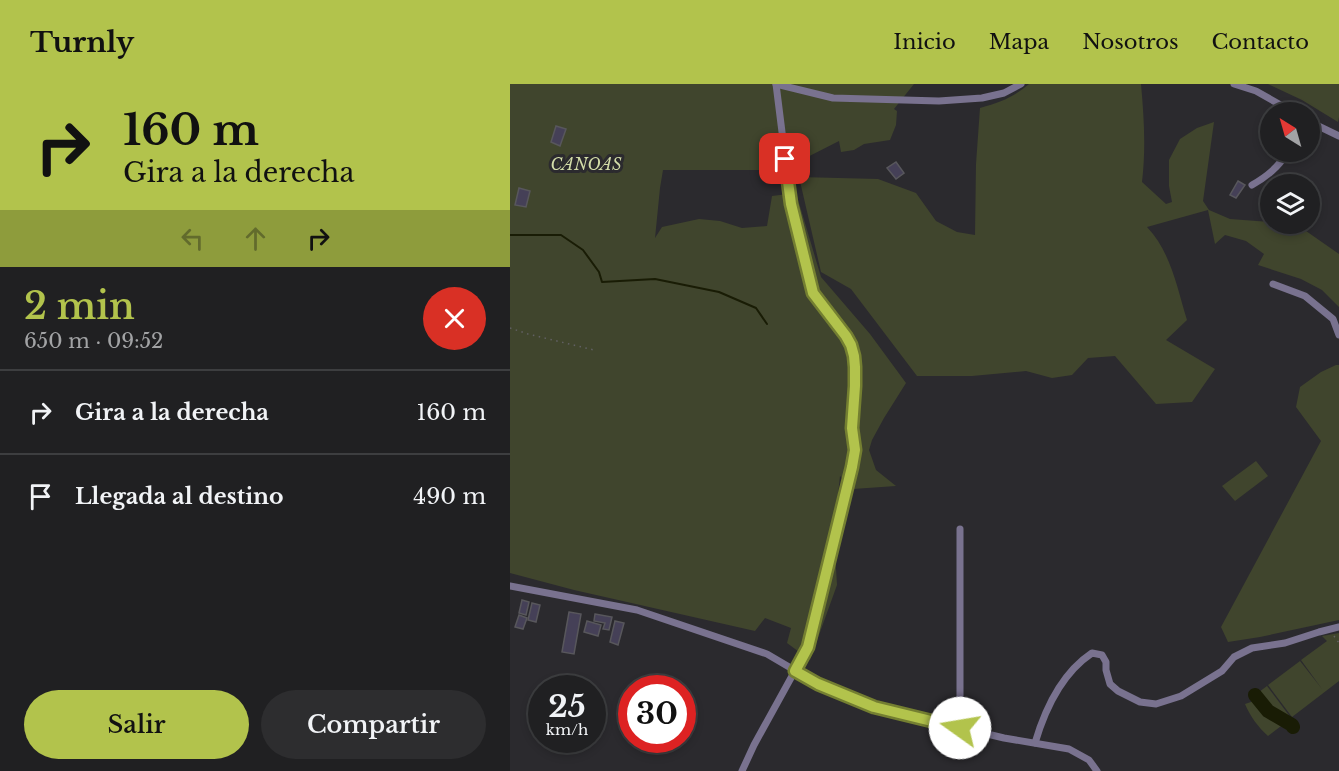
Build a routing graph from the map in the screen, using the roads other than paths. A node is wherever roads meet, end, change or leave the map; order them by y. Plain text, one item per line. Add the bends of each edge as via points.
1 (776, 84) edge
2 (1021, 84) edge
3 (1234, 84) edge
4 (1275, 102) edge
5 (1320, 127) edge
6 (1339, 136) edge
7 (1280, 162) edge
8 (1252, 185) dead end
9 (1273, 284) dead end
10 (1339, 334) edge
11 (960, 529) dead end
12 (510, 586) edge
13 (1339, 627) edge
14 (795, 671) junction
15 (960, 728) junction
16 (1035, 743) junction
17 (742, 771) edge
18 (1097, 771) edge

1 - 2 street via 833,98 939,101 982,98
1 - 14 street via 791,204 813,293 846,336 855,367 852,467 808,647
3 - 4 street
5 - 6 street
7 - 8 street
9 - 10 street via 1305,296 1333,319
11 - 15 street
12 - 14 street via 637,610 767,654
13 - 16 street via 1252,648 1181,696 1156,704 1140,702 1118,691 1110,684 1106,662 1101,655 1092,653 1061,686
14 - 15 street via 874,707
14 - 17 street
15 - 16 street
16 - 18 street via 1069,749 1089,760

